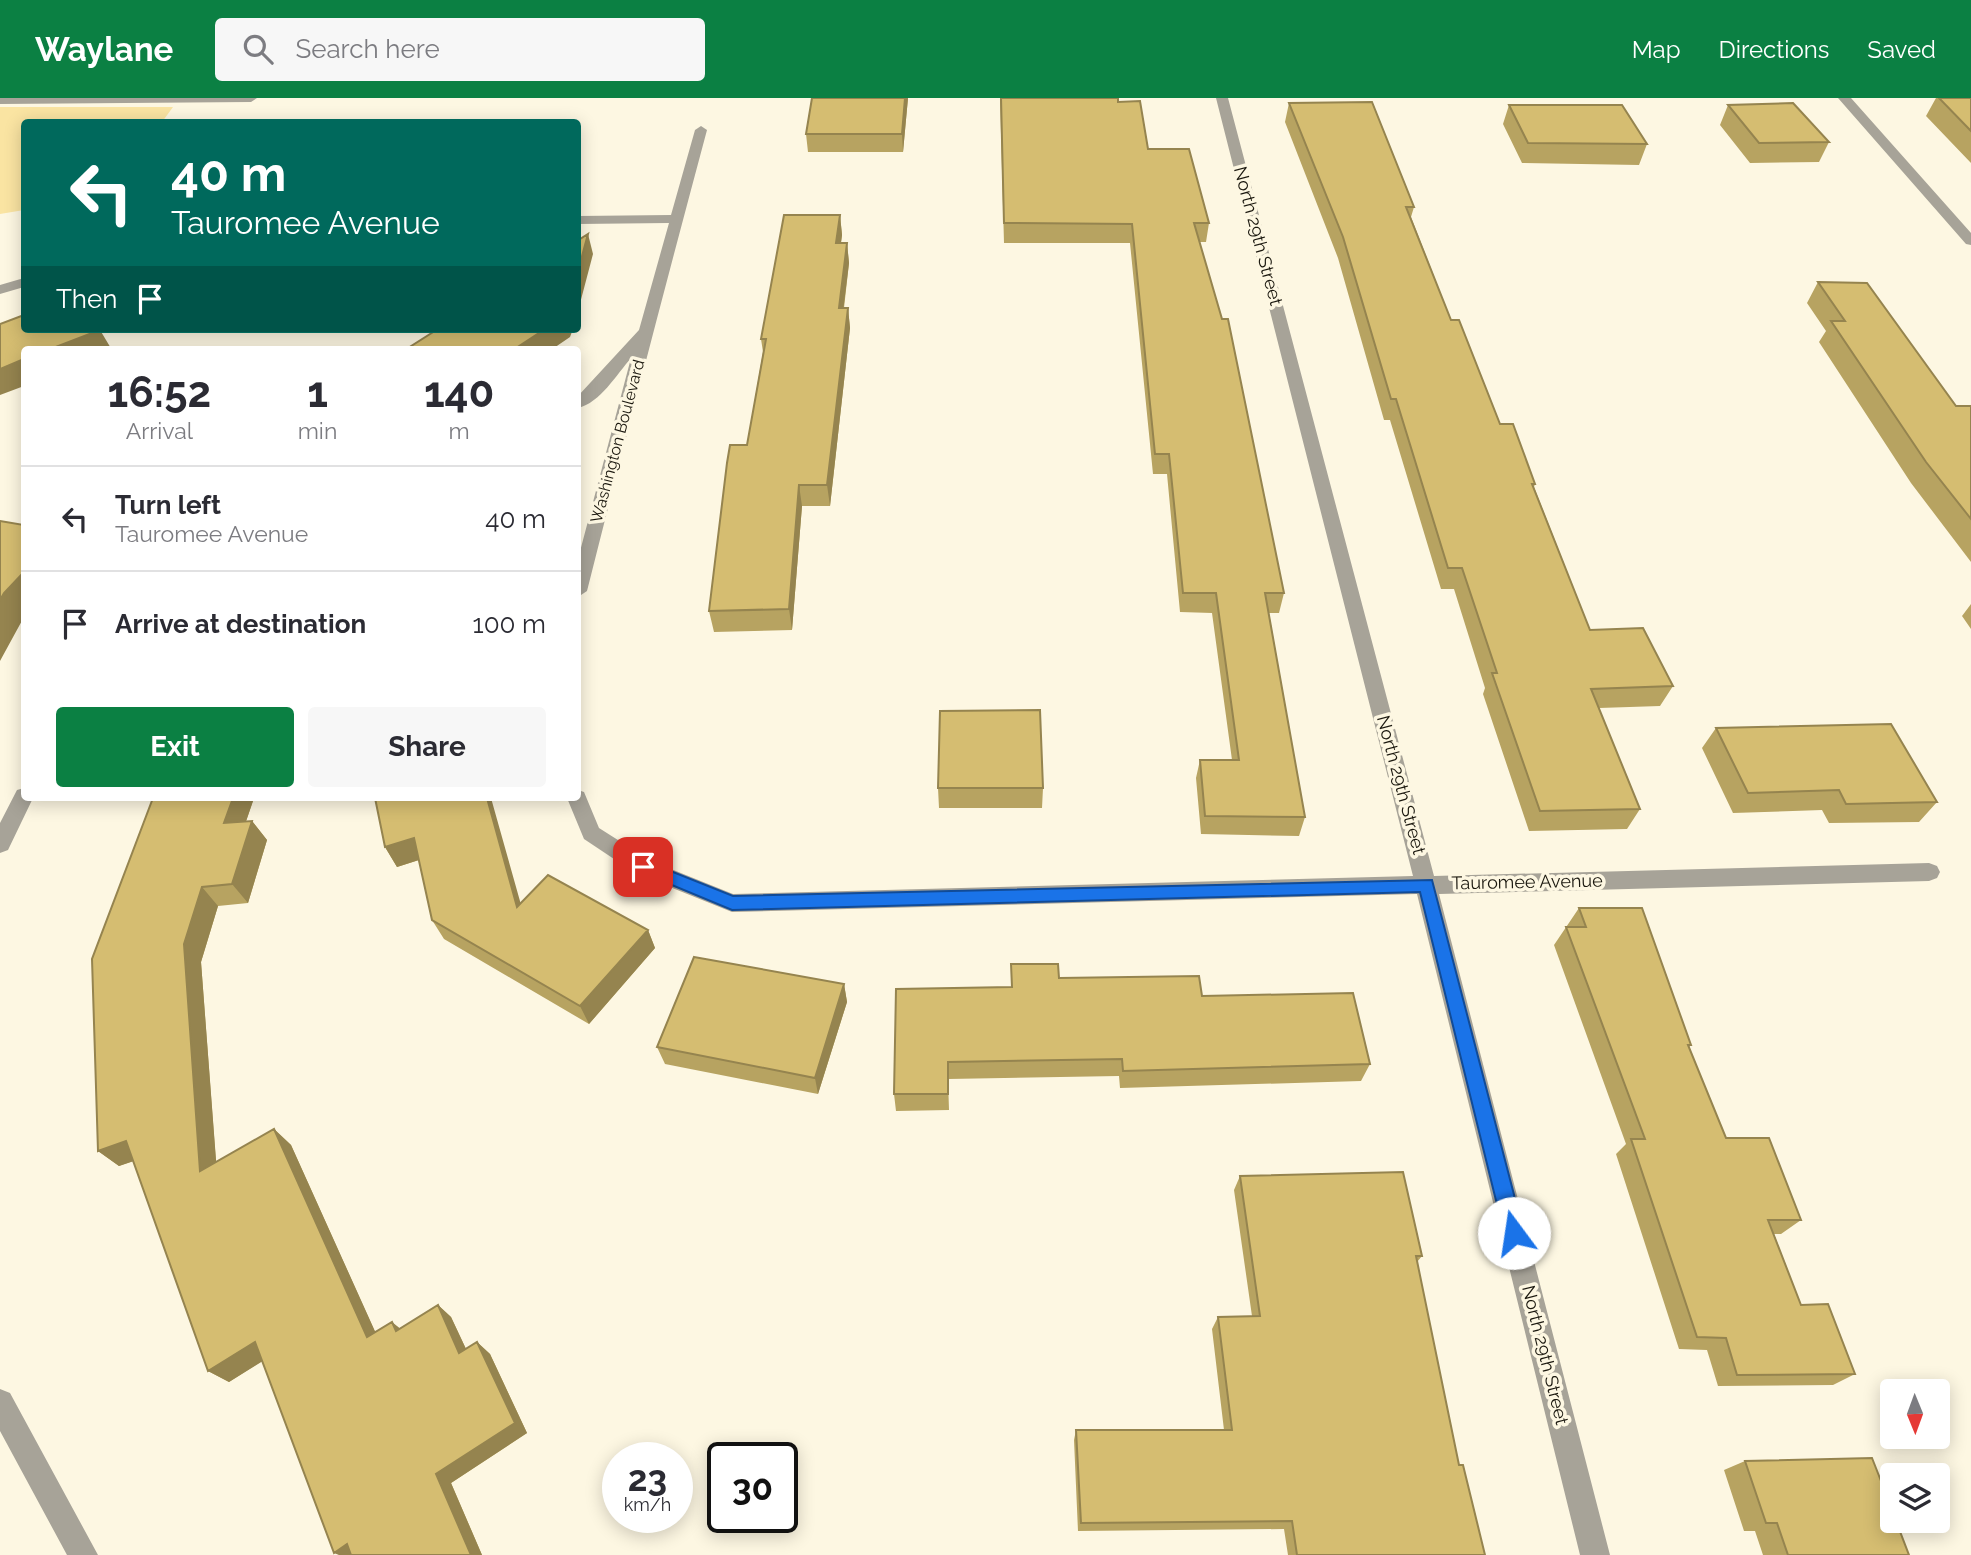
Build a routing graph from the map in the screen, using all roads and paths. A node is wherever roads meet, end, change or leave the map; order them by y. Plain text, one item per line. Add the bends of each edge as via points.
1 (251, 98) edge
2 (1222, 98) edge
3 (1844, 98) edge
4 (0, 100) edge
5 (701, 130) dead end
6 (678, 219) junction
7 (581, 220) edge
8 (1971, 241) edge
9 (21, 283) edge
10 (0, 290) edge
11 (646, 331) junction
12 (581, 401) edge
13 (581, 580) edge
14 (22, 801) edge
15 (577, 801) edge
16 (0, 844) edge
17 (1929, 872) dead end
18 (1426, 885) junction
19 (0, 1403) edge
20 (83, 1555) edge
21 (1595, 1555) edge

1 - 4 street
2 - 18 street, North 29th Street
3 - 8 street
5 - 6 street, Washington Boulevard
6 - 7 street
6 - 11 street, Washington Boulevard
9 - 10 street
11 - 12 street
11 - 13 street, Washington Boulevard
14 - 16 street
15 - 18 street, Tauromee Avenue via 591,833 643,867 732,903
17 - 18 street, Tauromee Avenue
18 - 21 street, North 29th Street
19 - 20 street

